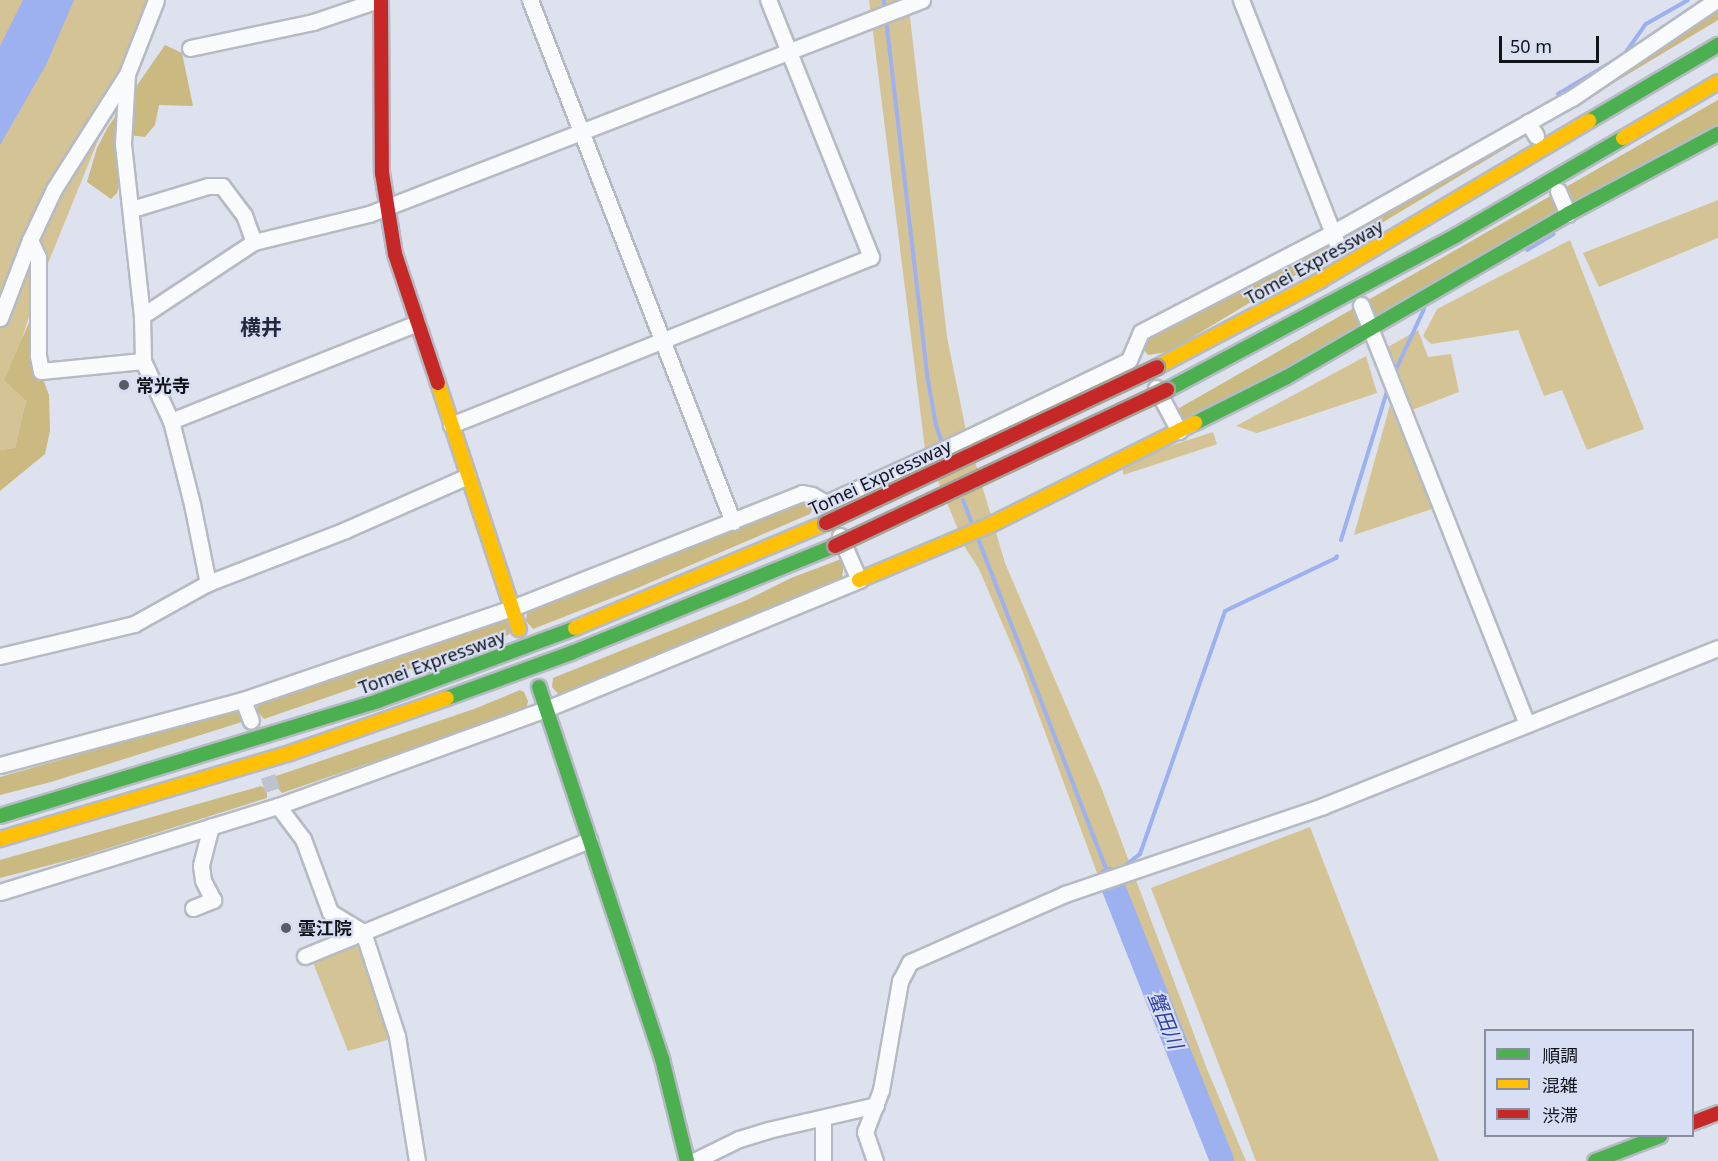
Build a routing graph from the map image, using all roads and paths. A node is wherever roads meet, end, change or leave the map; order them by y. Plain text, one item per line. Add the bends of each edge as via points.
1 (156, 0) edge
2 (380, 0) edge
3 (530, 0) edge
4 (768, 0) edge
5 (922, 0) edge
6 (1241, 0) edge
7 (1716, 0) edge
8 (1718, 43) edge
9 (190, 48) dead end
10 (788, 52) junction
11 (127, 74) junction
12 (1718, 82) edge
13 (1528, 122) junction
14 (580, 133) junction
15 (1718, 134) edge
16 (1536, 136) dead end
17 (1558, 191) dead end
18 (386, 207) junction
19 (132, 209) junction
20 (1568, 214) junction
21 (1335, 239) junction
22 (30, 240) junction
23 (254, 242) junction
24 (1361, 305) dead end
25 (142, 316) junction
26 (0, 318) edge
27 (417, 323) junction
28 (1371, 329) junction
29 (663, 340) junction
30 (1135, 348) junction
31 (143, 361) junction
32 (171, 422) junction
33 (451, 425) junction
34 (1179, 431) junction
35 (468, 476) junction
36 (826, 503) junction
37 (733, 522) junction
38 (859, 580) junction
39 (208, 583) junction
40 (512, 608) junction
41 (519, 629) dead end
42 (1718, 648) edge
43 (0, 656) edge
44 (538, 687) dead end
45 (243, 700) junction
46 (546, 709) junction
47 (251, 721) dead end
48 (1527, 724) junction
49 (0, 765) edge
50 (278, 806) junction
51 (0, 816) edge
52 (211, 826) junction
53 (0, 839) edge
54 (589, 840) junction
55 (0, 892) edge
56 (193, 908) dead end
57 (363, 932) junction
58 (305, 956) dead end
59 (876, 1105) junction
60 (1718, 1113) edge
61 (823, 1119) junction
62 (1694, 1122) edge
63 (1657, 1137) edge
64 (417, 1161) edge
65 (687, 1161) edge
66 (694, 1161) edge
67 (822, 1161) edge
68 (875, 1161) edge
69 (1595, 1161) edge

1 - 11 street
2 - 9 street via 313,22
2 - 18 main road via 382,173
3 - 14 street
4 - 10 street
5 - 10 street
6 - 21 street
7 - 13 street via 1572,98
8 - 51 main road, Tomei Expressway, bridge via 1321,280 1157,367 826,523 564,633 378,701
10 - 14 street
10 - 29 street via 872,257
11 - 19 street via 123,144
11 - 22 street via 54,189
12 - 53 main road, bridge via 1457,236 1167,390 835,546 571,653 352,732
13 - 16 street
13 - 21 street
14 - 18 street
14 - 29 street
15 - 20 main road
17 - 20 street
18 - 23 street
18 - 27 main road via 395,254
19 - 23 street via 208,186 222,186 244,214
19 - 25 street
20 - 28 main road
21 - 30 street via 1141,332
22 - 26 street
22 - 31 street via 38,257 41,371
23 - 25 street
24 - 28 street
25 - 31 street
27 - 32 street
27 - 33 main road
28 - 34 main road
28 - 48 street
29 - 33 street
29 - 37 street
30 - 34 street
30 - 36 street via 1129,360
31 - 32 street
32 - 39 street
33 - 35 main road
34 - 38 main road via 992,524
35 - 39 street via 345,530
35 - 40 main road
36 - 37 street via 802,493
36 - 38 street
37 - 40 street
38 - 46 street
39 - 43 street via 134,624
40 - 41 main road
40 - 45 street
42 - 48 street
44 - 46 main road
45 - 47 street
45 - 49 street
46 - 50 street
46 - 54 main road
48 - 59 street via 1323,806 1065,894 910,962 900,981
50 - 52 street
50 - 57 street via 303,839 330,912
52 - 55 street
52 - 56 street via 201,865 213,900
54 - 57 street
54 - 65 main road via 662,1059
57 - 58 street
57 - 64 street via 397,1036
59 - 61 street
59 - 68 street via 865,1132
60 - 62 main road
61 - 66 street via 739,1139
61 - 67 street
63 - 69 main road

